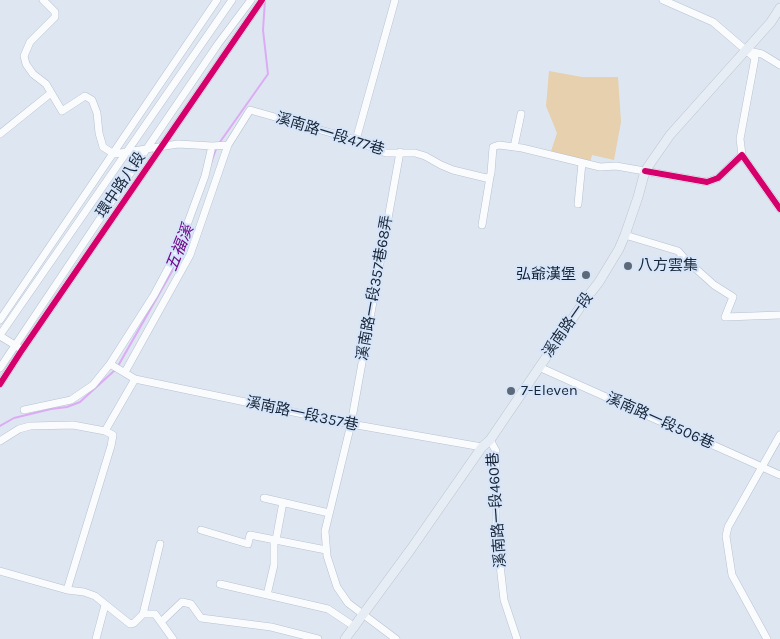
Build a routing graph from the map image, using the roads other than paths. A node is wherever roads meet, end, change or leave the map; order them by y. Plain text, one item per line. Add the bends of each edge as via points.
1 (42, 0) edge
2 (217, 0) edge
3 (232, 0) edge
4 (251, 0) edge
5 (262, 0) edge
6 (395, 0) edge
7 (666, 0) edge
8 (780, 8) edge
9 (746, 50) junction
10 (780, 65) edge
11 (51, 93) junction
12 (521, 114) dead end
13 (0, 134) edge
14 (356, 140) junction
15 (228, 145) junction
16 (212, 146) junction
17 (162, 147) junction
18 (514, 147) junction
19 (147, 148) junction
20 (126, 152) junction
21 (400, 152) junction
22 (114, 154) junction
23 (742, 155) junction
24 (582, 163) junction
25 (645, 171) junction
26 (490, 177) junction
27 (578, 204) dead end
28 (780, 209) edge
29 (482, 225) dead end
30 (625, 234) junction
31 (780, 315) edge
32 (0, 320) edge
33 (0, 336) edge
34 (15, 345) junction
35 (22, 349) junction
36 (110, 365) junction
37 (539, 367) junction
38 (0, 368) edge
39 (124, 371) junction
40 (135, 379) junction
41 (0, 384) edge
42 (24, 410) dead end
43 (351, 424) junction
44 (105, 432) junction
45 (780, 435) edge
46 (490, 440) junction
47 (0, 441) edge
48 (482, 447) junction
49 (762, 468) junction
50 (780, 475) edge
51 (264, 498) dead end
52 (282, 502) junction
53 (329, 512) junction
54 (201, 530) dead end
55 (275, 539) junction
56 (160, 544) dead end
57 (326, 550) junction
58 (0, 571) edge
59 (220, 584) dead end
60 (67, 590) junction
61 (267, 595) junction
62 (105, 604) junction
63 (143, 614) junction
64 (363, 616) junction
65 (161, 622) junction
66 (355, 627) junction
67 (96, 639) edge
68 (173, 639) edge
69 (318, 639) edge
70 (345, 639) edge
71 (396, 639) edge
72 (517, 639) edge
73 (767, 639) edge

1 - 11 street via 55,12 55,17 30,42 24,56 33,74 46,84
2 - 22 street, 環中路八段
3 - 20 street, 環中路八段
4 - 19 street, 環中路八段
5 - 17 street, 環中路八段
6 - 14 street
7 - 9 street via 713,22
8 - 9 main road, 溪南路一段 via 772,22
9 - 10 street via 762,54
9 - 23 street via 755,58 740,139
9 - 25 main road, 溪南路一段 via 670,135
11 - 13 street
11 - 22 street via 62,111 85,96 92,100 103,147
12 - 18 street
14 - 15 street, 溪南路一段477巷 via 250,110
14 - 21 street, 溪南路一段477巷 via 386,153
15 - 16 street
15 - 39 street via 190,255
16 - 17 street via 178,144
16 - 36 street via 205,176 177,252
17 - 19 street
17 - 35 street, 環中路八段
18 - 24 street
18 - 26 street via 493,146
19 - 20 street
19 - 34 street, 環中路八段
20 - 22 street
20 - 33 street, 環中路八段
21 - 26 street, 溪南路一段477巷 via 425,156 454,170
21 - 43 street, 溪南路一段357巷68弄
22 - 32 street, 環中路八段
23 - 25 street via 718,178 707,182
23 - 28 street
24 - 25 street
24 - 27 street
25 - 30 main road, 溪南路一段
26 - 29 street
30 - 31 street via 678,251 714,285 733,297 725,317
30 - 37 main road, 溪南路一段 via 599,282
33 - 34 street
34 - 35 street
34 - 38 street, 環中路八段
35 - 41 street, 環中路八段
36 - 39 street, 溪南路一段357巷
36 - 42 street via 93,385 72,400
37 - 46 main road, 溪南路一段
37 - 49 street, 溪南路一段506巷
39 - 40 street, 溪南路一段357巷
40 - 43 street, 溪南路一段357巷
40 - 44 street
43 - 48 street, 溪南路一段357巷
43 - 53 street, 溪南路一段357巷68弄
44 - 47 street via 74,425 30,426
44 - 60 street via 113,435 111,446
45 - 49 street
46 - 48 main road, 溪南路一段
46 - 72 street, 溪南路一段460巷 via 496,450 496,530 504,600
48 - 64 main road, 溪南路一段
49 - 50 street, 溪南路一段506巷
49 - 73 street via 726,536 732,575
51 - 52 street
52 - 53 street
52 - 55 street
53 - 57 street, 溪南路一段357巷68弄
54 - 55 street via 248,544 250,535
55 - 57 street
55 - 61 street via 274,565
56 - 63 street
57 - 64 street, 溪南路一段357巷68弄 via 337,587
58 - 60 street
59 - 61 street
60 - 62 street via 95,596
61 - 66 street via 328,609
62 - 63 street via 130,624
62 - 67 street
63 - 65 street via 156,614
64 - 66 main road, 溪南路一段
64 - 71 street, 溪南路一段357巷68弄
65 - 68 street
65 - 69 street via 182,602 191,604 201,618 271,627
66 - 70 main road, 溪南路一段

